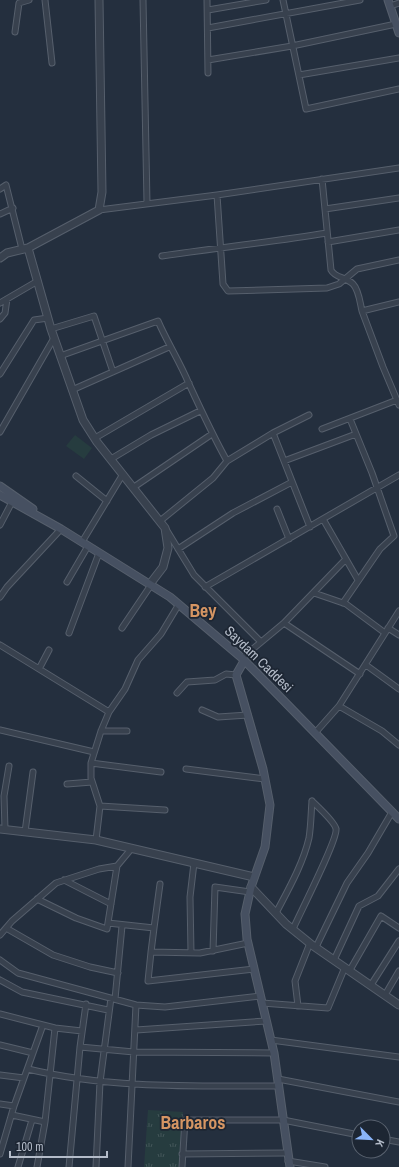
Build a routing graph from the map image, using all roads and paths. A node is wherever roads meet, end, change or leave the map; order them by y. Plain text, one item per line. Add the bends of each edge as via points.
1 (29, 0) edge
2 (44, 0) edge
3 (99, 0) edge
4 (143, 0) edge
5 (207, 0) edge
6 (266, 0) edge
7 (283, 0) edge
8 (360, 0) edge
9 (389, 3) edge
10 (399, 3) edge
11 (208, 10) junction
12 (285, 14) junction
13 (208, 28) junction
14 (398, 29) edge
15 (15, 32) dead end
16 (292, 46) junction
17 (399, 58) edge
18 (208, 60) junction
19 (52, 63) dead end
20 (208, 73) dead end
21 (299, 75) junction
22 (399, 89) edge
23 (399, 168) edge
24 (322, 179) junction
25 (0, 189) edge
26 (217, 195) junction
27 (399, 198) edge
28 (147, 203) junction
29 (13, 208) junction
30 (325, 209) junction
31 (99, 210) junction
32 (0, 214) edge
33 (399, 230) edge
34 (327, 233) junction
35 (328, 242) junction
36 (220, 247) junction
37 (25, 249) junction
38 (162, 256) dead end
39 (0, 258) edge
40 (399, 260) edge
41 (346, 279) junction
42 (36, 282) junction
43 (7, 299) junction
44 (399, 302) edge
45 (0, 303) edge
46 (362, 311) junction
47 (48, 318) junction
48 (0, 319) edge
49 (51, 329) junction
50 (54, 338) junction
51 (102, 342) junction
52 (169, 347) junction
53 (60, 356) junction
54 (113, 372) junction
55 (0, 374) edge
56 (189, 383) junction
57 (72, 390) junction
58 (398, 402) edge
59 (200, 411) junction
60 (309, 415) dead end
61 (350, 419) junction
62 (322, 429) dead end
63 (0, 432) edge
64 (273, 433) junction
65 (212, 434) junction
66 (356, 434) junction
67 (95, 438) junction
68 (111, 459) junction
69 (227, 461) junction
70 (284, 462) junction
71 (123, 474) junction
72 (399, 475) edge
73 (76, 476) dead end
74 (292, 482) junction
75 (0, 486) edge
76 (134, 487) junction
77 (377, 488) junction
78 (0, 495) edge
79 (107, 501) junction
80 (12, 502) junction
81 (277, 508) dead end
82 (323, 519) junction
83 (160, 521) junction
84 (0, 525) edge
85 (310, 527) junction
86 (165, 528) junction
87 (61, 529) junction
88 (289, 539) junction
89 (85, 544) junction
90 (178, 549) junction
91 (99, 553) junction
92 (345, 560) junction
93 (358, 580) junction
94 (67, 582) dead end
95 (151, 585) junction
96 (205, 587) junction
97 (314, 593) junction
98 (0, 597) edge
99 (343, 603) junction
100 (178, 604) junction
101 (399, 611) edge
102 (284, 623) junction
103 (122, 628) dead end
104 (386, 630) junction
105 (69, 633) dead end
106 (399, 635) edge
107 (261, 642) junction
108 (0, 645) edge
109 (49, 650) dead end
110 (243, 660) junction
111 (366, 665) junction
112 (39, 669) junction
113 (360, 674) junction
114 (236, 675) junction
115 (399, 689) edge
116 (177, 693) dead end
117 (339, 706) junction
118 (202, 710) dead end
119 (109, 712) junction
120 (248, 715) junction
121 (0, 730) edge
122 (101, 730) junction
123 (127, 731) dead end
124 (315, 734) junction
125 (399, 745) edge
126 (94, 752) junction
127 (91, 763) junction
128 (10, 766) dead end
129 (186, 768) dead end
130 (33, 772) dead end
131 (161, 772) dead end
132 (265, 779) junction
133 (92, 782) junction
134 (66, 784) dead end
135 (100, 806) junction
136 (165, 810) dead end
137 (392, 812) junction
138 (399, 819) edge
139 (3, 829) edge
140 (25, 832) junction
141 (96, 840) junction
142 (132, 848) junction
143 (194, 863) junction
144 (117, 866) junction
145 (399, 869) edge
146 (254, 877) junction
147 (64, 880) junction
148 (160, 884) dead end
149 (250, 890) junction
150 (37, 899) junction
151 (111, 904) junction
152 (276, 913) junction
153 (108, 923) junction
154 (122, 926) junction
155 (6, 928) junction
156 (154, 928) junction
157 (399, 928) edge
158 (293, 929) junction
159 (0, 936) edge
160 (399, 941) edge
161 (248, 944) junction
162 (313, 945) junction
163 (213, 951) junction
164 (152, 952) junction
165 (191, 953) junction
166 (0, 960) edge
167 (334, 960) junction
168 (254, 969) junction
169 (347, 969) junction
170 (399, 971) edge
171 (118, 973) junction
172 (0, 980) edge
173 (371, 985) junction
174 (385, 995) junction
175 (113, 998) junction
176 (261, 999) junction
177 (86, 1004) junction
178 (136, 1005) junction
179 (399, 1005) edge
180 (298, 1006) junction
181 (108, 1010) junction
182 (0, 1014) edge
183 (266, 1021) junction
184 (43, 1025) junction
185 (55, 1028) junction
186 (136, 1030) junction
187 (82, 1031) junction
188 (271, 1040) junction
189 (0, 1045) edge
190 (80, 1047) junction
191 (104, 1049) junction
192 (134, 1052) junction
193 (33, 1053) junction
194 (274, 1053) junction
195 (399, 1057) edge
196 (28, 1069) junction
197 (0, 1074) edge
198 (49, 1074) junction
199 (24, 1078) junction
200 (77, 1079) junction
201 (100, 1082) junction
202 (278, 1083) junction
203 (132, 1085) junction
204 (399, 1102) edge
205 (0, 1104) edge
206 (14, 1106) junction
207 (12, 1115) junction
208 (32, 1120) junction
209 (283, 1120) junction
210 (45, 1122) junction
211 (351, 1133) edge
212 (287, 1153) junction
213 (0, 1154) edge
214 (182, 1154) junction
215 (289, 1164) edge
216 (18, 1167) edge
217 (37, 1167) edge
218 (69, 1167) edge
219 (96, 1167) edge
220 (128, 1167) edge
221 (182, 1167) edge
222 (325, 1167) edge

1 - 15 street via 19,3
2 - 19 street
3 - 31 street via 102,192
4 - 28 street
5 - 11 street
6 - 11 street
7 - 12 street
8 - 12 street
9 - 10 street
9 - 14 main road
11 - 13 street
12 - 13 street
12 - 16 street
13 - 18 street
14 - 16 street
16 - 18 street
16 - 21 street
17 - 21 street
18 - 20 street
21 - 22 street via 306,109
23 - 24 street
24 - 26 street
24 - 30 street
25 - 29 street via 6,185
26 - 28 street
26 - 36 street
27 - 30 street
28 - 31 street
29 - 32 street
29 - 37 street
30 - 34 street
31 - 37 street
33 - 35 street
34 - 35 street
34 - 36 street via 267,243
35 - 41 street via 332,272
36 - 38 street
36 - 41 street via 222,284 224,289 230,292 327,288 336,286
37 - 39 street
37 - 42 street
40 - 41 street via 356,269
41 - 46 street via 355,286
42 - 43 street
42 - 47 street
43 - 45 street
43 - 48 street via 5,313
44 - 46 street
46 - 58 street
47 - 49 street
47 - 55 street via 34,320
49 - 50 street
49 - 51 street via 94,316
50 - 53 street
50 - 63 street
51 - 52 street via 158,320
51 - 53 street
51 - 54 street
52 - 54 street
52 - 56 street
53 - 57 street
54 - 57 street
56 - 59 street
56 - 67 street
57 - 67 street via 83,420
58 - 61 street
59 - 65 street
59 - 68 street via 151,435
60 - 64 street
61 - 62 street
61 - 66 street
64 - 69 street
64 - 70 street
65 - 69 street
65 - 76 street
66 - 70 street
66 - 77 street
67 - 68 street
68 - 71 street
69 - 83 street via 213,478
70 - 74 street
71 - 76 street
71 - 79 street
72 - 77 street
73 - 79 street
74 - 85 street
74 - 90 street via 233,513
75 - 87 main road
76 - 83 street
77 - 82 street
77 - 93 street via 394,536 380,549
78 - 80 main road
79 - 89 street
80 - 84 street
80 - 87 main road
81 - 88 street
82 - 85 street
82 - 92 street
83 - 86 street
85 - 88 street
86 - 90 street
86 - 95 street via 168,548 163,567
87 - 89 main road, Saydam Caddesi
87 - 98 street
88 - 96 street
89 - 91 main road, Saydam Caddesi
89 - 94 street
90 - 96 street via 194,575
91 - 95 main road, Saydam Caddesi
91 - 105 street
92 - 93 street
92 - 97 street
93 - 99 street
95 - 100 main road, Saydam Caddesi
95 - 103 street
96 - 107 street
97 - 99 street
97 - 102 street
99 - 104 street
100 - 110 main road, Saydam Caddesi
100 - 119 street via 161,634 138,660 125,689
101 - 104 street
102 - 107 street
102 - 113 street
104 - 106 street
104 - 111 street
107 - 110 street
108 - 112 street
109 - 112 street
110 - 114 main road
110 - 124 main road, Saydam Caddesi
111 - 113 street
111 - 115 street
112 - 119 street
113 - 117 street
114 - 116 street via 226,674 215,680 187,682
114 - 120 main road
117 - 124 street
117 - 125 street via 382,731
118 - 120 street via 218,717
119 - 122 street
120 - 132 main road
121 - 126 street
122 - 123 street
122 - 126 street
124 - 137 main road, Saydam Caddesi
126 - 127 street
127 - 131 street
127 - 133 street
128 - 139 street via 4,796
129 - 132 street
130 - 140 street
132 - 146 main road via 270,805 265,847
133 - 134 street
133 - 135 street
135 - 136 street
135 - 141 street
137 - 138 main road, Saydam Caddesi
137 - 162 street via 347,883
139 - 140 street
140 - 141 street
141 - 142 street
142 - 143 street
142 - 144 street
143 - 146 street
143 - 165 street via 190,897
144 - 147 street
144 - 151 street
145 - 167 street via 378,896 359,906
146 - 149 main road
147 - 150 street via 56,883
147 - 151 street
148 - 156 street
149 - 152 street
149 - 161 main road via 245,914
149 - 163 street via 215,886
150 - 153 street via 76,918 107,929
150 - 155 street
151 - 153 street
152 - 158 street
152 - 158 street via 291,885 309,837 312,801 334,825 336,831
153 - 154 street
154 - 156 street
154 - 171 street
155 - 159 street
155 - 171 street via 53,955
156 - 164 street
157 - 169 street via 381,916
158 - 162 street
160 - 173 street
161 - 163 street
161 - 168 main road
162 - 167 street
162 - 180 street via 296,981
163 - 165 street
164 - 165 street
164 - 168 street via 148,981
166 - 175 street via 18,973
167 - 169 street
168 - 176 main road
169 - 173 street
169 - 180 street via 328,1008
170 - 174 street
171 - 175 street
172 - 177 street via 22,992
173 - 174 street
174 - 179 street
175 - 178 street
175 - 181 street
176 - 178 street via 166,1008
176 - 180 street
176 - 183 main road
177 - 181 street
177 - 187 street
178 - 186 street
181 - 191 street
182 - 184 street
183 - 186 street
183 - 188 main road
184 - 185 street
184 - 193 street
185 - 187 street
185 - 198 street
186 - 192 street
187 - 190 street
188 - 194 main road
188 - 195 street
189 - 193 street
190 - 191 street
190 - 200 street
191 - 192 street
191 - 201 street
192 - 194 street
192 - 203 street
193 - 196 street
194 - 202 main road
196 - 198 street
196 - 199 street
197 - 199 street
198 - 200 street
198 - 210 street
199 - 206 street
200 - 201 street
200 - 218 street
201 - 203 street
201 - 219 street
202 - 203 street
202 - 204 street
202 - 209 main road
203 - 220 street
205 - 206 street
206 - 207 street
207 - 208 street
207 - 213 street
208 - 210 street
208 - 216 street
209 - 211 street
209 - 212 main road
209 - 214 street via 185,1120
210 - 217 street
212 - 214 street
212 - 215 main road
214 - 221 street
215 - 222 street

